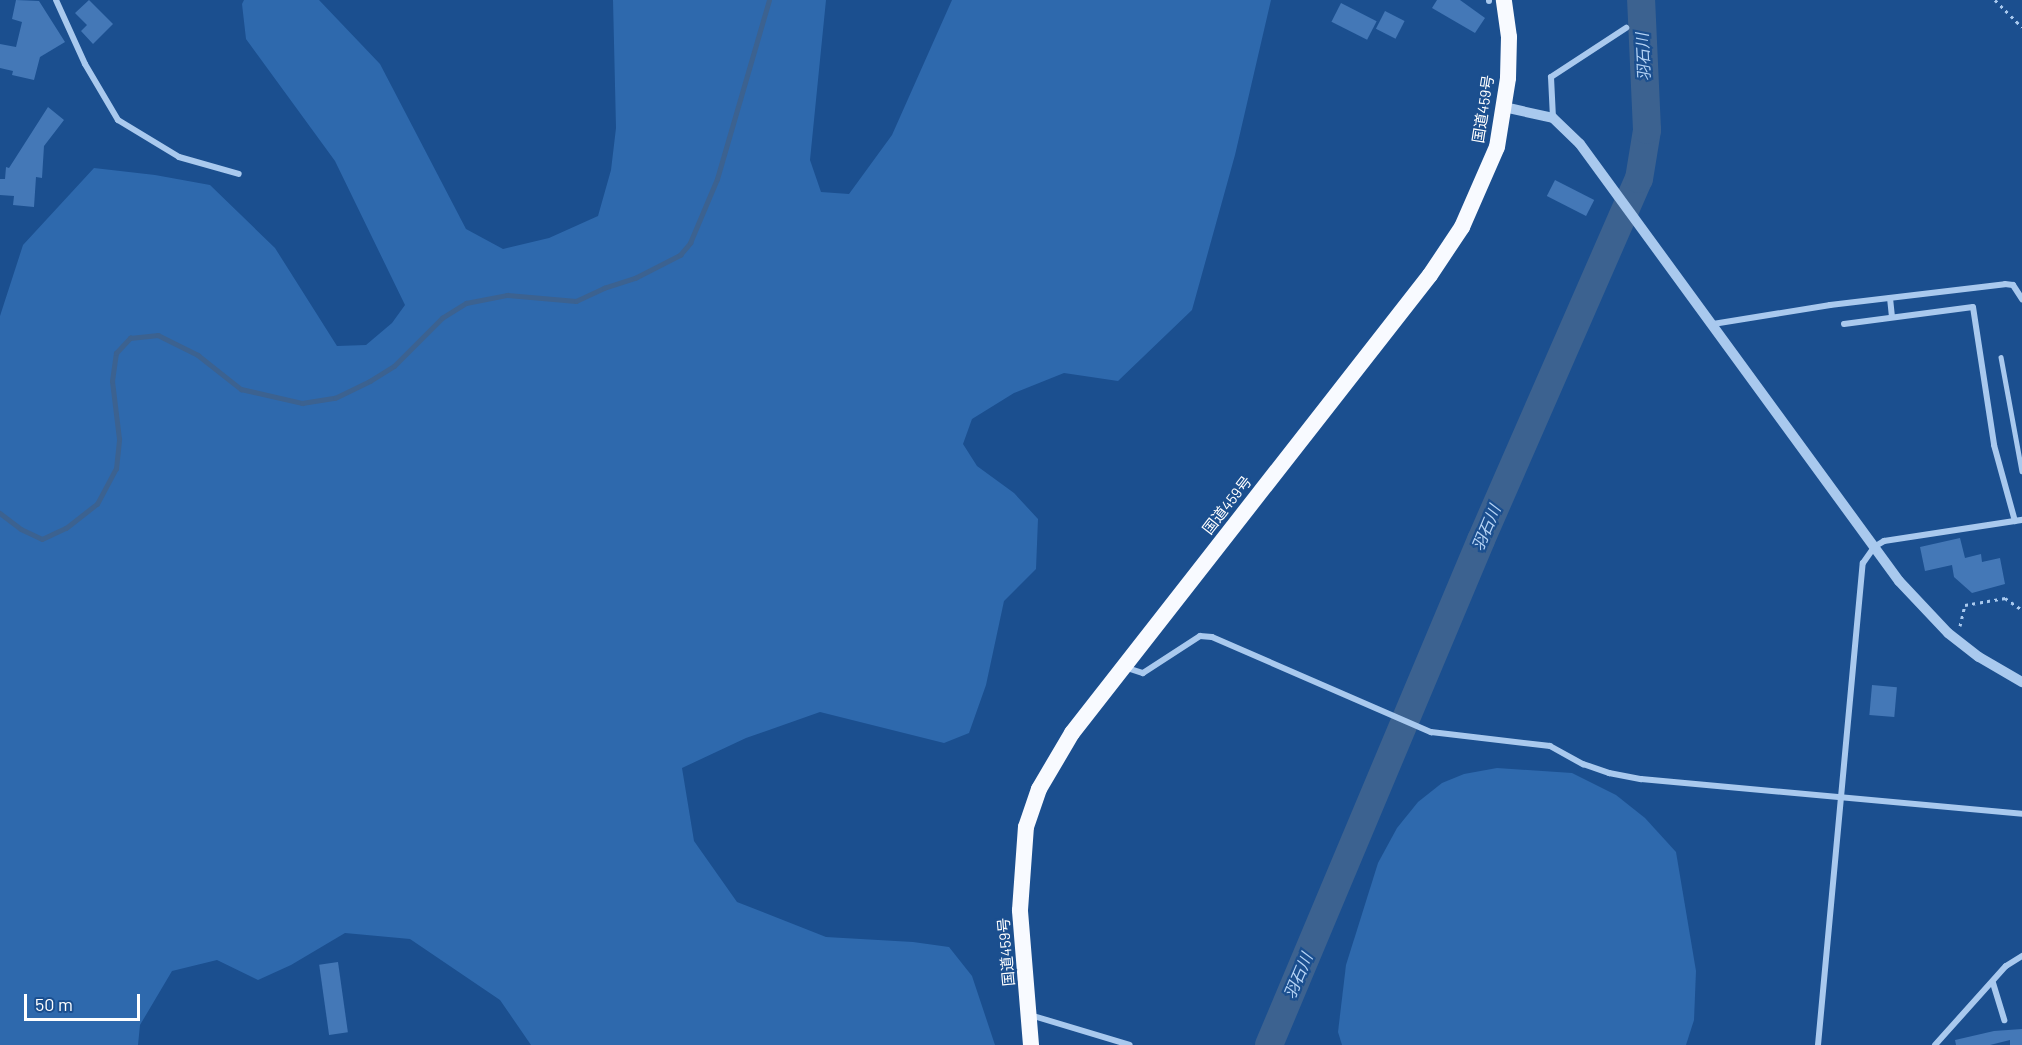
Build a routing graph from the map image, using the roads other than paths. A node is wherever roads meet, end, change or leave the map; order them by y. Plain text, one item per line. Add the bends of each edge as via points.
1 (56, 0) edge
2 (1504, 0) edge
3 (1626, 28) dead end
4 (1504, 107) junction
5 (1553, 118) junction
6 (239, 174) dead end
7 (1890, 298) junction
8 (2022, 299) edge
9 (1892, 316) junction
10 (1713, 324) junction
11 (1845, 324) dead end
12 (2001, 357) dead end
13 (2022, 471) edge
14 (2018, 520) edge
15 (1874, 547) junction
16 (1124, 667) junction
17 (2022, 682) edge
18 (1841, 797) junction
19 (2022, 814) edge
20 (2022, 956) edge
21 (1993, 984) junction
22 (1029, 1015) junction
23 (2004, 1020) dead end
24 (1031, 1045) edge
25 (1130, 1045) edge
26 (1818, 1045) edge
27 (1935, 1045) edge

1 - 6 street via 118,120 179,157
2 - 4 highway, 国道459号 via 1509,37
3 - 5 street via 1551,77
4 - 5 street
4 - 16 highway, 国道459号 via 1497,147 1483,182 1462,227 1430,275
5 - 10 street via 1580,144
7 - 8 street via 2005,284 2013,285
7 - 9 street
7 - 10 street
9 - 11 street
9 - 14 street via 1973,307 1994,445
10 - 15 street
12 - 13 lane
14 - 15 street via 1884,541
15 - 17 street via 1924,609 1957,640
15 - 18 street via 1863,563
16 - 18 street via 1143,672 1200,636 1212,637 1431,732 1550,746 1583,764 1641,779
16 - 22 highway, 国道459号 via 1055,760 1039,789 1026,827 1020,910
18 - 19 street
18 - 26 street
20 - 21 street via 2006,966
21 - 23 street
21 - 27 street
22 - 24 highway, 国道459号
22 - 25 street

